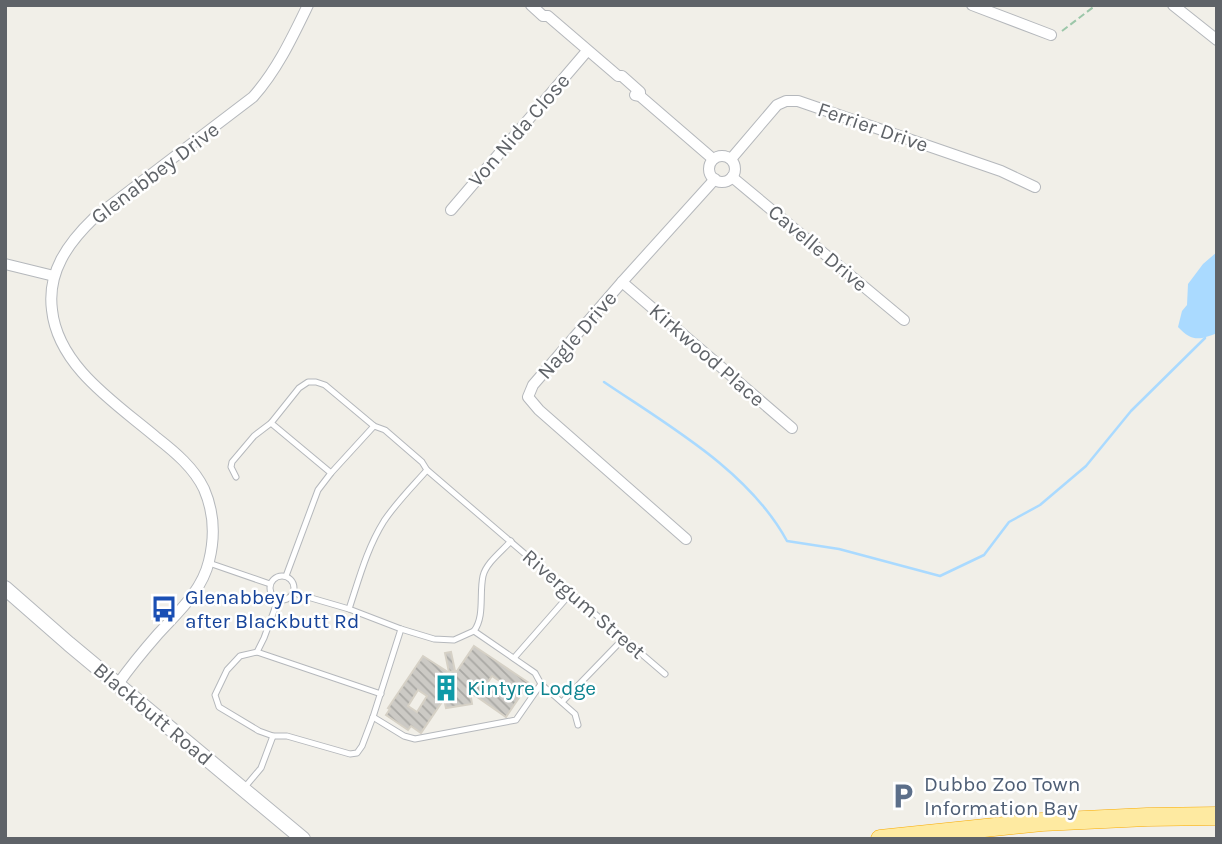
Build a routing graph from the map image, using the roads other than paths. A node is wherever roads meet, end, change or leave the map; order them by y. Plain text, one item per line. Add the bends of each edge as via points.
1 (308, 5) edge
2 (531, 5) edge
3 (540, 5) edge
4 (972, 5) edge
5 (1173, 5) edge
6 (548, 16) junction
7 (1051, 35) road end
8 (1217, 40) edge
9 (587, 51) junction
10 (713, 159) junction
11 (730, 159) junction
12 (732, 177) junction
13 (715, 179) junction
14 (1035, 187) dead end
15 (450, 210) dead end
16 (5, 264) edge
17 (54, 276) junction
18 (622, 282) junction
19 (904, 320) dead end
20 (271, 422) junction
21 (374, 426) junction
22 (792, 428) dead end
23 (427, 470) junction
24 (331, 473) junction
25 (236, 477) dead end
26 (686, 539) dead end
27 (511, 541) junction
28 (209, 563) junction
29 (286, 576) junction
30 (270, 584) junction
31 (5, 588) edge
32 (293, 593) junction
33 (571, 593) junction
34 (278, 600) junction
35 (349, 609) junction
36 (401, 629) junction
37 (474, 631) junction
38 (624, 638) junction
39 (257, 652) junction
40 (514, 658) junction
41 (665, 674) dead end
42 (118, 684) junction
43 (541, 684) junction
44 (381, 694) junction
45 (562, 702) junction
46 (373, 718) junction
47 (578, 725) dead end
48 (273, 736) junction
49 (243, 789) junction
50 (1217, 816) edge
51 (303, 839) edge
52 (880, 839) edge

1 - 17 street, Glenabbey Drive via 283,55 253,97 94,218 77,234
2 - 6 street
3 - 6 street
4 - 7 street
5 - 8 street
6 - 9 street
9 - 10 street
9 - 15 street, Von Nida Close
10 - 11 street
10 - 13 street via 709,169
11 - 12 street via 735,169
11 - 14 street, Ferrier Drive via 777,105 798,101
12 - 13 street
12 - 19 street, Cavelle Drive
13 - 18 street, Nagle Drive
16 - 17 street
17 - 28 street, Glenabbey Drive via 50,299 53,323 79,369 175,452 203,488 212,514
18 - 22 street, Kirkwood Place
18 - 26 street, Nagle Drive via 533,385 528,397
20 - 21 lane, Rivergum Street via 299,388 316,382
20 - 24 lane
20 - 25 lane via 232,462
21 - 23 lane, Rivergum Street via 385,430
21 - 24 lane
23 - 27 lane, Rivergum Street
23 - 35 lane via 382,524
24 - 29 lane via 314,498
27 - 33 lane, Rivergum Street
27 - 37 lane via 483,575 479,625
28 - 30 lane
28 - 42 street, Glenabbey Drive via 193,595
29 - 30 lane
29 - 32 lane via 294,585
30 - 34 lane
31 - 42 street, Blackbutt Road
32 - 34 lane via 289,599
32 - 35 lane
33 - 38 lane, Rivergum Street
33 - 40 lane
34 - 39 lane
35 - 36 lane
36 - 37 lane via 444,641
36 - 44 lane
37 - 40 lane
38 - 41 lane, Rivergum Street
38 - 45 lane
39 - 44 lane
39 - 48 lane via 240,656 215,695 219,708
40 - 43 lane via 535,673
42 - 49 street, Blackbutt Road
43 - 45 lane
43 - 46 lane via 516,720 415,739
44 - 46 lane
45 - 47 lane via 576,714
46 - 48 lane via 357,753
48 - 49 lane via 261,768
49 - 51 street, Blackbutt Road
50 - 52 highway via 1042,822

